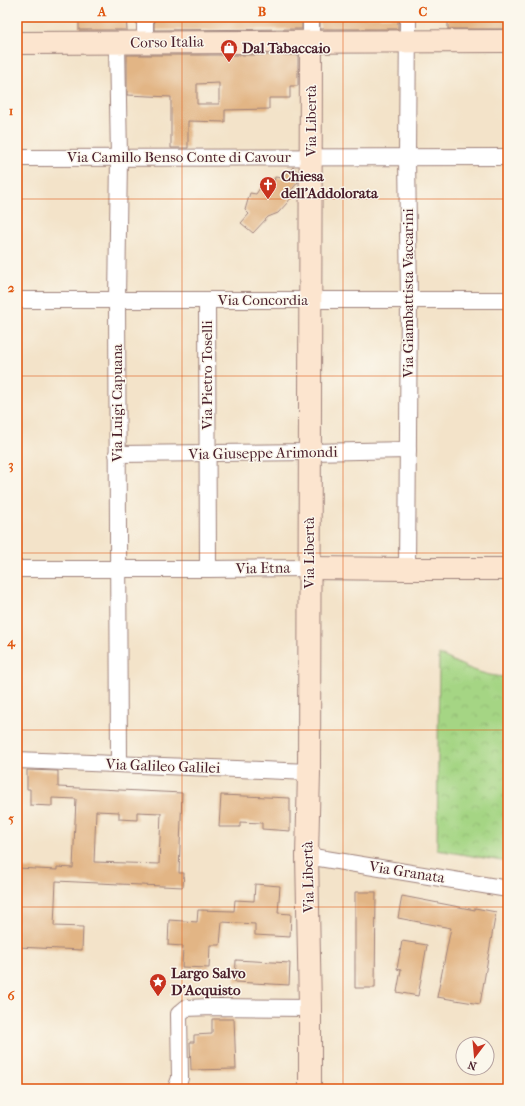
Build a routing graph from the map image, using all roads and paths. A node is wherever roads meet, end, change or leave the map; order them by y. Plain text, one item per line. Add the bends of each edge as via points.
1 (145, 17) edge
2 (311, 17) edge
3 (408, 17) edge
4 (508, 41) edge
5 (145, 42) junction
6 (311, 42) junction
7 (408, 42) junction
8 (17, 43) edge
9 (117, 43) junction
10 (310, 157) junction
11 (407, 157) junction
12 (508, 157) edge
13 (17, 158) edge
14 (119, 158) junction
15 (17, 300) edge
16 (117, 300) junction
17 (207, 300) junction
18 (310, 300) junction
19 (409, 300) junction
20 (508, 300) edge
21 (408, 450) junction
22 (310, 452) junction
23 (207, 453) junction
24 (117, 454) junction
25 (17, 568) edge
26 (118, 568) junction
27 (309, 568) junction
28 (208, 569) junction
29 (407, 569) junction
30 (508, 569) edge
31 (17, 760) edge
32 (118, 764) junction
33 (309, 772) junction
34 (307, 856) junction
35 (508, 889) edge
36 (310, 1008) junction
37 (181, 1085) edge
38 (310, 1089) edge

1 - 5 street
2 - 6 street, Via Libertà
3 - 7 street, Via Giambattista Vaccarini
4 - 7 street, Corso Italia
5 - 6 street, Corso Italia
5 - 9 street, Corso Italia
6 - 7 street, Corso Italia
6 - 10 street, Via Libertà
7 - 11 street, Via Giambattista Vaccarini
8 - 9 street, Corso Italia
9 - 14 street, Via Luigi Capuana
10 - 11 street, Via Camillo Benso Conte di Cavour
10 - 14 street, Via Camillo Benso Conte di Cavour
10 - 18 street, Via Libertà
11 - 12 street, Via Camillo Benso Conte di Cavour
11 - 19 street, Via Giambattista Vaccarini
13 - 14 street, Via Camillo Benso Conte di Cavour
14 - 16 street, Via Luigi Capuana
15 - 16 street, Via Concordia
16 - 17 street, Via Concordia
16 - 24 street, Via Luigi Capuana
17 - 18 street, Via Concordia
17 - 23 street, Via Pietro Toselli
18 - 19 street, Via Concordia
18 - 22 street, Via Libertà
19 - 20 street, Via Concordia
19 - 21 street, Via Giambattista Vaccarini
21 - 22 street, Via Giuseppe Arimondi
21 - 29 street, Via Giambattista Vaccarini
22 - 23 street, Via Giuseppe Arimondi
22 - 27 street, Via Libertà
23 - 24 street, Via Giuseppe Arimondi
23 - 28 street, Via Pietro Toselli
24 - 26 street, Via Luigi Capuana
25 - 26 street, Via Etna
26 - 28 street, Via Etna
26 - 32 street, Via Luigi Capuana
27 - 28 street, Via Etna
27 - 29 street, Via Etna
27 - 33 street, Via Libertà
29 - 30 street, Via Etna
31 - 32 street, Via Galileo Galilei
32 - 33 street, Via Galileo Galilei
33 - 34 street, Via Libertà
34 - 35 street, Via Granata
34 - 36 street, Via Libertà
36 - 37 street via 186,1008 179,1014
36 - 38 street, Via Libertà

